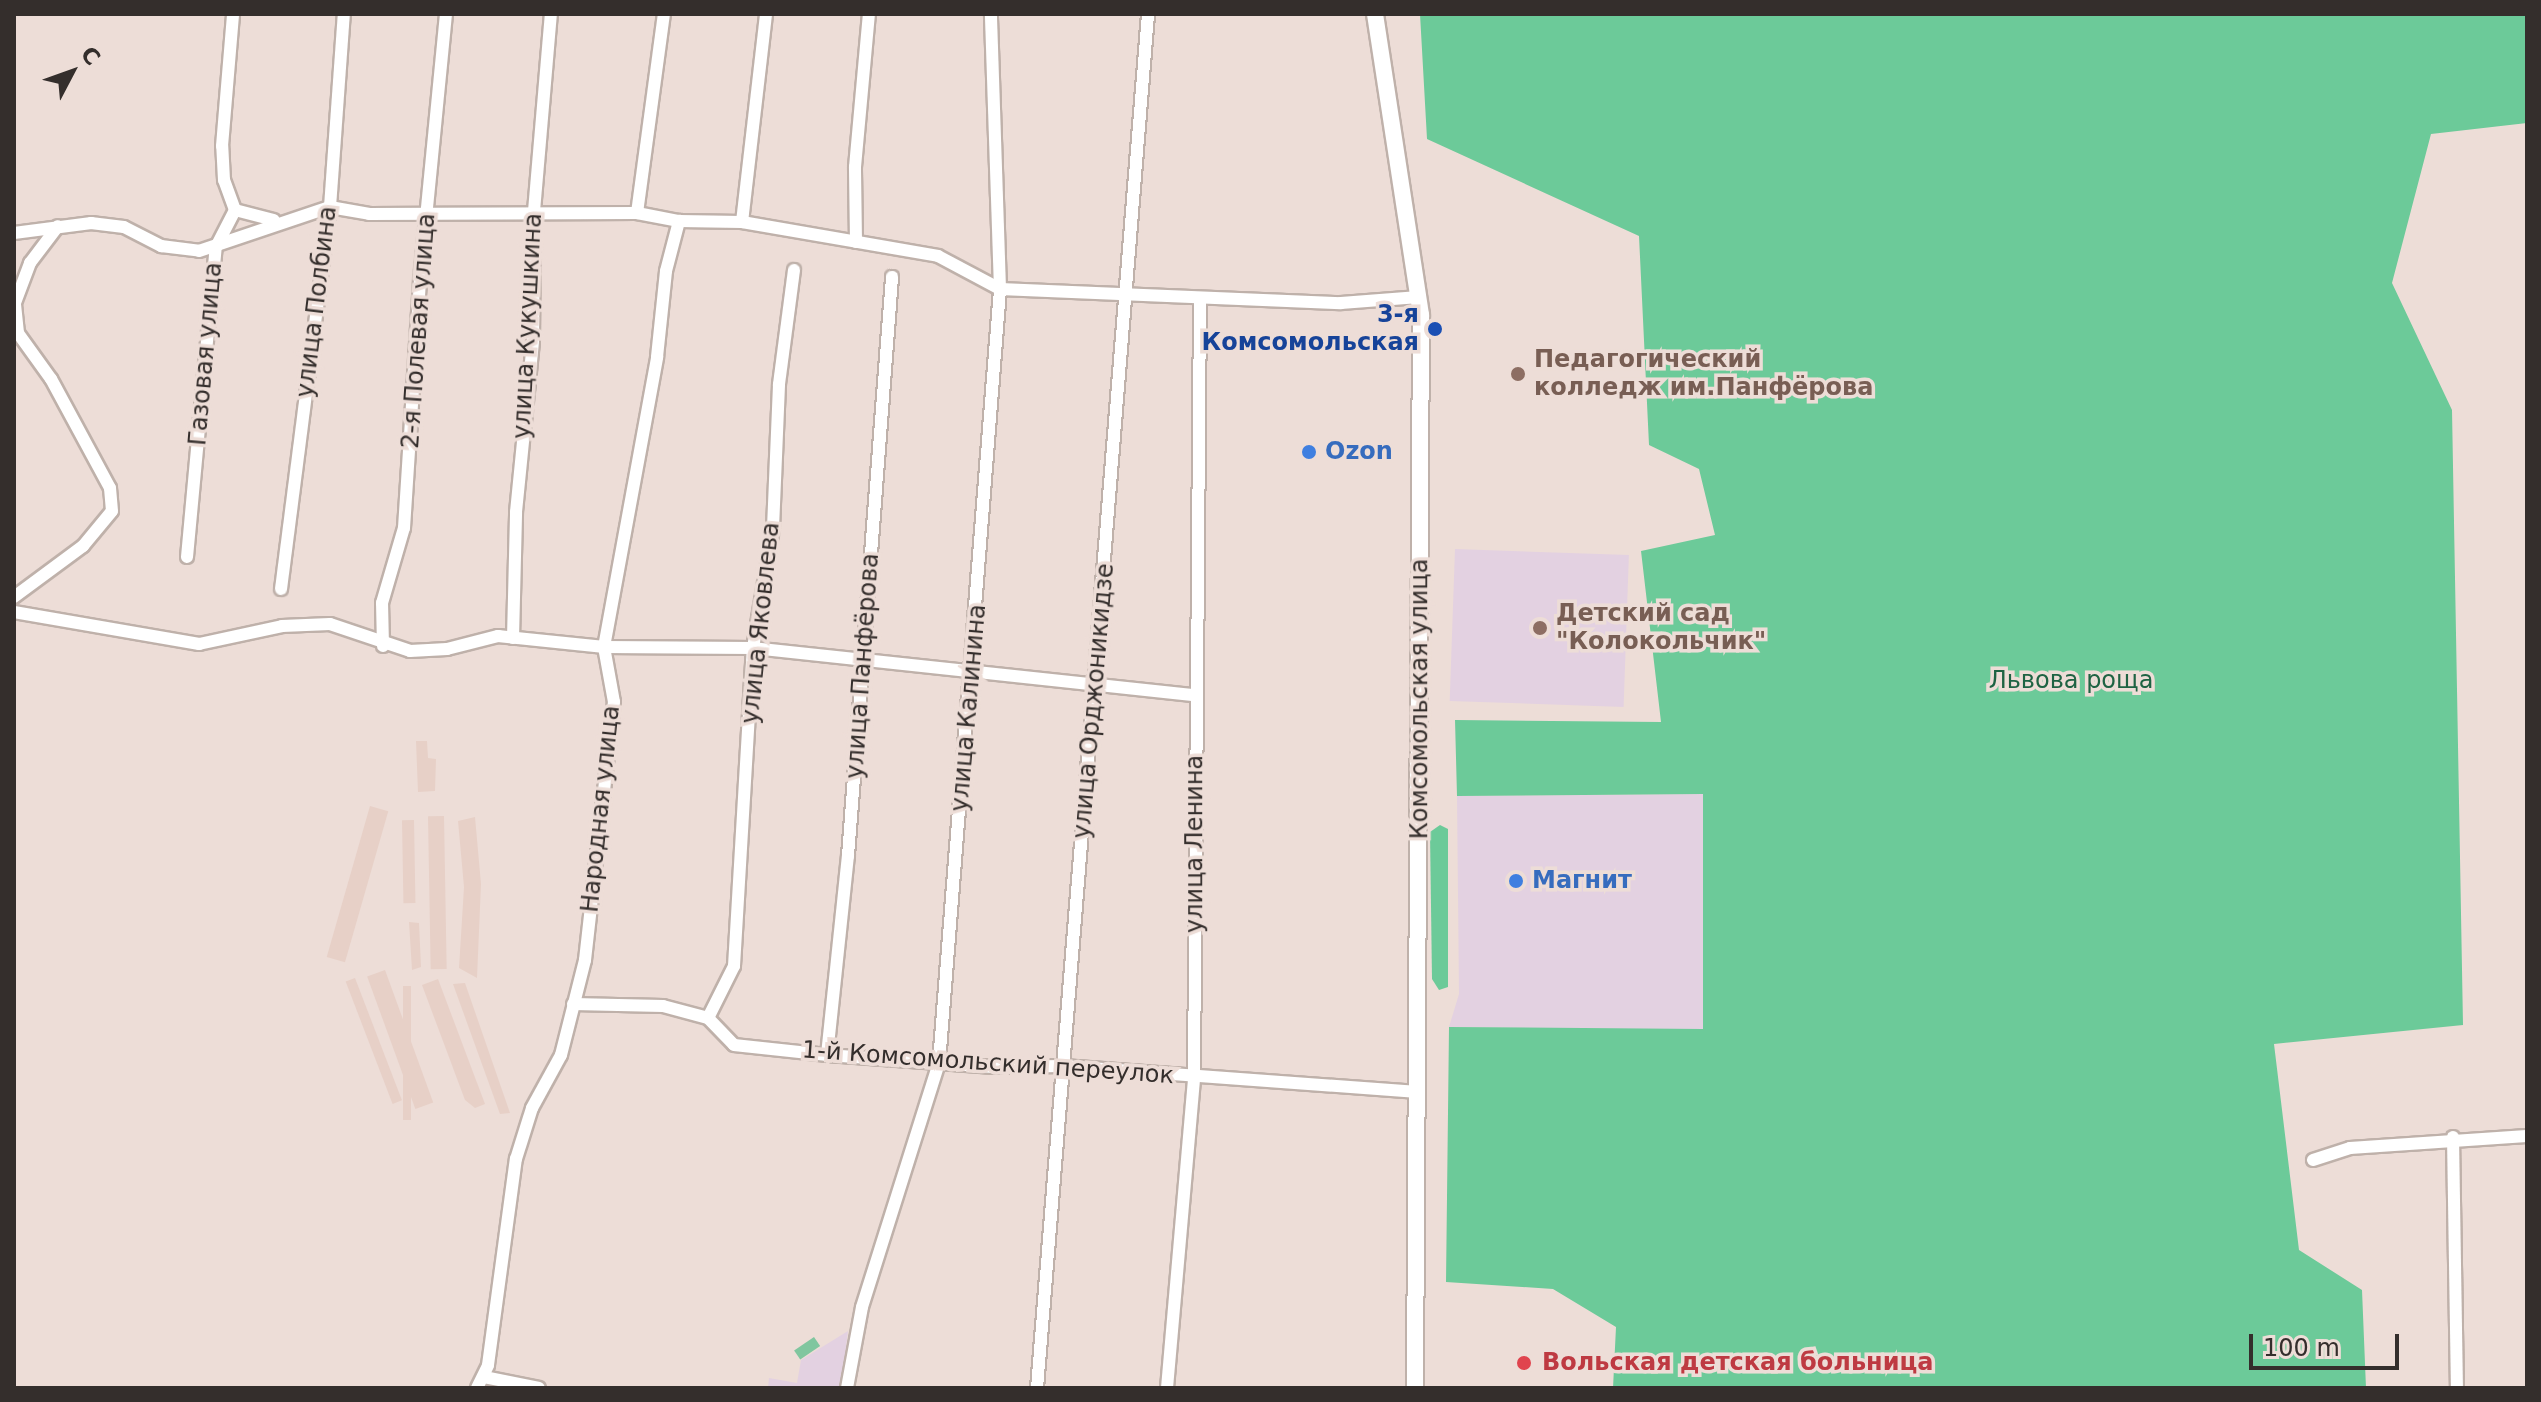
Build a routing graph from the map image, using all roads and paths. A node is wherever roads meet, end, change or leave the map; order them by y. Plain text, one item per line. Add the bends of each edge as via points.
1 (233, 14) edge
2 (344, 14) edge
3 (446, 14) edge
4 (551, 14) edge
5 (664, 14) edge
6 (766, 14) edge
7 (869, 14) edge
8 (991, 14) edge
9 (1148, 14) edge
10 (1375, 14) edge
11 (330, 207) junction
12 (235, 210) junction
13 (534, 211) junction
14 (428, 212) junction
15 (637, 213) junction
16 (283, 220) junction
17 (679, 221) junction
18 (742, 222) junction
19 (58, 226) junction
20 (14, 233) edge
21 (856, 242) junction
22 (216, 247) junction
23 (794, 270) dead end
24 (892, 277) dead end
25 (1000, 289) junction
26 (1126, 294) junction
27 (1419, 297) junction
28 (1200, 299) junction
29 (187, 557) dead end
30 (281, 589) dead end
31 (14, 597) edge
32 (14, 612) edge
33 (513, 638) junction
34 (383, 646) junction
35 (604, 647) junction
36 (753, 648) junction
37 (863, 661) junction
38 (974, 667) junction
39 (1095, 681) junction
40 (1196, 695) junction
41 (573, 1004) junction
42 (708, 1018) junction
43 (827, 1055) junction
44 (939, 1063) junction
45 (1063, 1066) junction
46 (1194, 1077) junction
47 (1418, 1092) junction
48 (2527, 1136) edge
49 (2453, 1137) junction
50 (2313, 1160) dead end
51 (480, 1382) edge
52 (539, 1388) edge
53 (847, 1388) edge
54 (1037, 1388) edge
55 (1167, 1388) edge
56 (1415, 1388) edge
57 (2457, 1388) edge

1 - 12 street via 222,146 224,180
2 - 11 street, улица Полбина
3 - 14 street, 2-я Полевая улица
4 - 13 street, улица Кукушкина
5 - 15 street
6 - 18 street
7 - 21 street via 855,167
8 - 25 street, улица Калинина
9 - 26 street, улица Орджоникидзе
10 - 27 main road, Комсомольская улица
11 - 14 street via 369,214
11 - 16 street
11 - 30 street, улица Полбина
12 - 16 street via 252,218
12 - 22 street, Газовая улица
13 - 14 street
13 - 15 street
13 - 33 street, улица Кукушкина via 533,341 516,512
14 - 34 street, 2-я Полевая улица via 404,528 382,603
15 - 17 street
16 - 22 street
17 - 18 street
17 - 35 street, Народная улица via 666,271 657,357
18 - 21 street
19 - 20 street
19 - 22 street via 124,227 161,246 199,251
19 - 31 street via 30,263 15,303 18,333 51,379 110,488 112,511 83,546
21 - 25 street via 938,256
22 - 29 street, Газовая улица
23 - 36 street, улица Яковлева via 779,384 773,528
24 - 37 street, улица Панфёрова
25 - 26 street
25 - 38 street, улица Калинина
26 - 28 street
26 - 39 street, улица Орджоникидзе
27 - 28 street via 1341,303
27 - 47 main road, Комсомольская улица
28 - 40 street, улица Ленина
32 - 34 street via 199,644 282,626 330,624
33 - 34 street via 498,636 447,649
33 - 35 street
35 - 36 street
35 - 41 street, Народная улица via 614,702 585,960
36 - 37 street
36 - 42 street, улица Яковлева via 734,966
37 - 38 street
37 - 43 street, улица Панфёрова
38 - 39 street
38 - 44 street, улица Калинина
39 - 40 street
39 - 45 street, улица Орджоникидзе
40 - 46 street, улица Ленина
41 - 42 street via 637,1004
41 - 51 street, Народная улица via 561,1055 532,1108 516,1159
42 - 43 street, 1-й Комсомольский переулок via 734,1045
43 - 44 street, 1-й Комсомольский переулок
44 - 45 street, 1-й Комсомольский переулок
44 - 53 street, улица Калинина via 862,1307
45 - 46 street, 1-й Комсомольский переулок
45 - 54 street, улица Орджоникидзе
46 - 47 street, 1-й Комсомольский переулок
46 - 55 street, улица Ленина
47 - 56 main road, Комсомольская улица
48 - 49 street
49 - 50 street via 2350,1148
49 - 57 street
51 - 52 street

